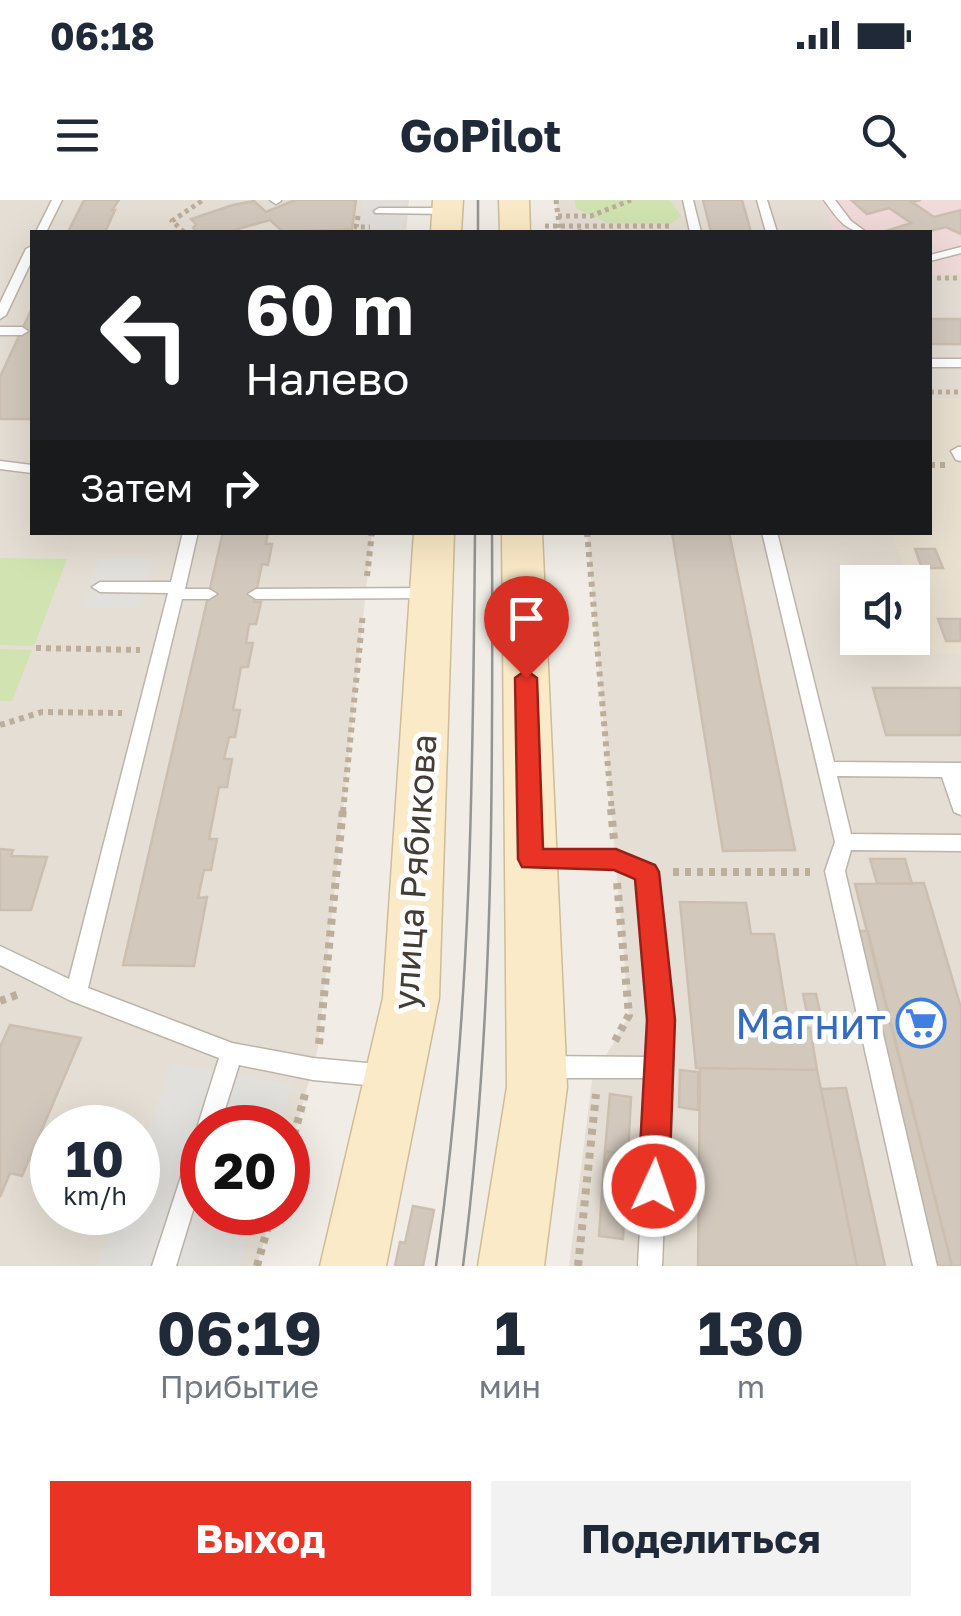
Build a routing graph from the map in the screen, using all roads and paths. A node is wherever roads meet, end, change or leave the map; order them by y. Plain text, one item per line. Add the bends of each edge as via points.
1 (57, 200) edge
2 (203, 200) edge
3 (556, 200) edge
4 (630, 200) edge
5 (688, 200) edge
6 (762, 200) edge
7 (829, 200) edge
8 (379, 210) edge
9 (447, 214) edge
10 (558, 216) junction
11 (519, 220) edge
12 (636, 226) junction
13 (559, 229) edge
14 (696, 229) edge
15 (42, 230) edge
16 (182, 230) edge
17 (582, 230) edge
18 (643, 230) edge
19 (771, 230) edge
20 (857, 230) edge
21 (961, 250) edge
22 (30, 254) edge
23 (932, 257) edge
24 (932, 278) edge
25 (961, 278) edge
26 (0, 283) edge
27 (16, 283) junction
28 (0, 315) edge
29 (0, 331) edge
30 (22, 331) dead end
31 (932, 363) edge
32 (961, 363) edge
33 (932, 392) edge
34 (961, 392) edge
35 (0, 465) edge
36 (30, 469) edge
37 (190, 535) edge
38 (372, 535) edge
39 (434, 535) edge
40 (522, 535) edge
41 (587, 535) edge
42 (770, 535) edge
43 (100, 587) dead end
44 (177, 591) junction
45 (209, 594) dead end
46 (256, 594) dead end
47 (366, 594) junction
48 (431, 594) junction
49 (36, 648) dead end
50 (162, 650) junction
51 (146, 713) junction
52 (0, 724) edge
53 (827, 769) junction
54 (955, 770) edge
55 (961, 807) edge
56 (844, 842) junction
57 (961, 843) edge
58 (531, 859) junction
59 (616, 859) junction
60 (646, 872) junction
61 (834, 872) junction
62 (0, 955) edge
63 (76, 993) junction
64 (232, 1054) junction
65 (536, 1067) junction
66 (599, 1068) junction
67 (659, 1068) junction
68 (312, 1069) junction
69 (394, 1076) junction
70 (215, 1105) edge
71 (302, 1105) edge
72 (180, 1215) edge
73 (266, 1235) edge
74 (164, 1266) edge
75 (257, 1266) edge
76 (353, 1266) edge
77 (511, 1266) edge
78 (578, 1266) edge
79 (650, 1266) edge
80 (926, 1266) edge

1 - 15 lane
2 - 16 path via 172,221
3 - 10 path
4 - 10 path via 590,216
5 - 14 lane
6 - 19 lane
7 - 20 lane
8 - 9 lane
10 - 13 path
11 - 13 path
12 - 14 path
12 - 17 path
12 - 18 path
13 - 17 path
21 - 23 lane
22 - 27 lane
24 - 25 path
26 - 27 lane
27 - 28 lane
29 - 30 lane
31 - 32 lane
33 - 34 path
35 - 36 lane
37 - 44 lane
38 - 47 path
39 - 48 main road, улица Рябикова
40 - 58 main road
41 - 59 path
42 - 53 lane
43 - 44 lane
44 - 45 lane
44 - 50 lane
46 - 47 lane
47 - 48 lane
47 - 68 path
48 - 69 main road, улица Рябикова via 410,998
49 - 50 path
50 - 51 lane
51 - 52 path via 42,712
51 - 63 lane
53 - 54 lane
53 - 56 lane
54 - 55 lane
56 - 57 lane
56 - 61 lane
58 - 59 lane
58 - 65 main road
59 - 60 lane
59 - 66 path via 629,1015
60 - 61 path
60 - 67 lane via 661,1020
61 - 80 lane
62 - 63 lane
63 - 64 lane
64 - 68 lane
64 - 70 lane
65 - 66 lane
65 - 77 main road
66 - 67 lane
66 - 78 path
67 - 79 lane
68 - 69 lane
68 - 71 path
69 - 76 main road, улица Рябикова
72 - 74 lane
73 - 75 path

